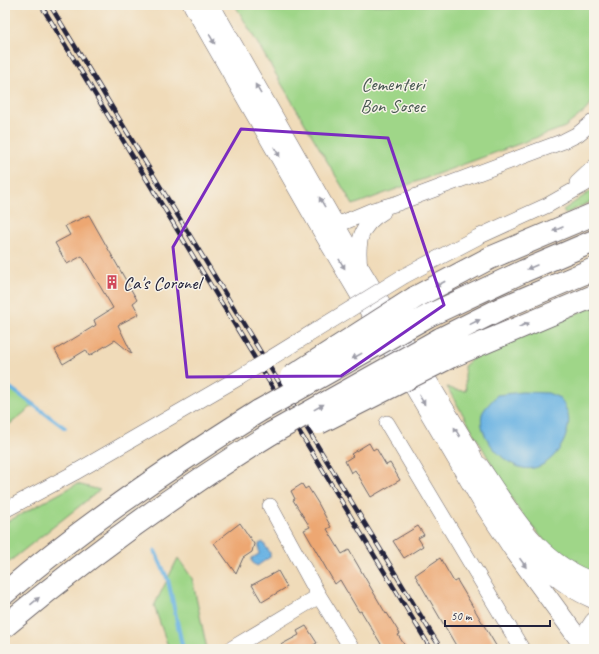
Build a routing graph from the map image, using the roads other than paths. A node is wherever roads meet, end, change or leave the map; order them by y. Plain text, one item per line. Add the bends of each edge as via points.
1 (192, 5) edge
2 (210, 5) edge
3 (594, 121) edge
4 (594, 167) edge
5 (594, 179) edge
6 (560, 198) junction
7 (398, 203) junction
8 (594, 214) edge
9 (333, 220) junction
10 (594, 242) edge
11 (360, 269) junction
12 (594, 269) edge
13 (594, 296) edge
14 (445, 348) junction
15 (257, 406) junction
16 (387, 424) dead end
17 (468, 450) junction
18 (270, 506) dead end
19 (5, 510) edge
20 (594, 582) edge
21 (5, 593) edge
22 (319, 596) junction
23 (594, 599) edge
24 (594, 622) edge
25 (5, 626) edge
26 (231, 649) edge
27 (352, 649) edge
28 (522, 649) edge
29 (584, 649) edge

1 -> 29 main road via 498,528
9 -> 2 main road
3 - 7 street via 564,141
4 - 6 street
5 - 6 street
6 - 19 street, bridge via 458,246 404,276 240,377 74,474
7 - 9 street via 342,223
7 - 11 street via 376,216 364,228 359,244
8 -> 15 highway, bridge via 490,258 416,297
9 - 11 main road
10 -> 15 highway, bridge via 510,277 428,316
17 -> 11 main road
14 -> 12 highway via 502,308
14 -> 13 highway
25 -> 14 highway, bridge via 80,564 176,495 276,438
15 - 21 highway via 59,549
16 - 28 street
17 - 20 main road via 519,526 537,546 568,570
17 - 23 main road via 488,490 532,554 559,580
18 - 22 street
22 - 26 street
22 - 27 street
24 - 29 main road via 587,633

